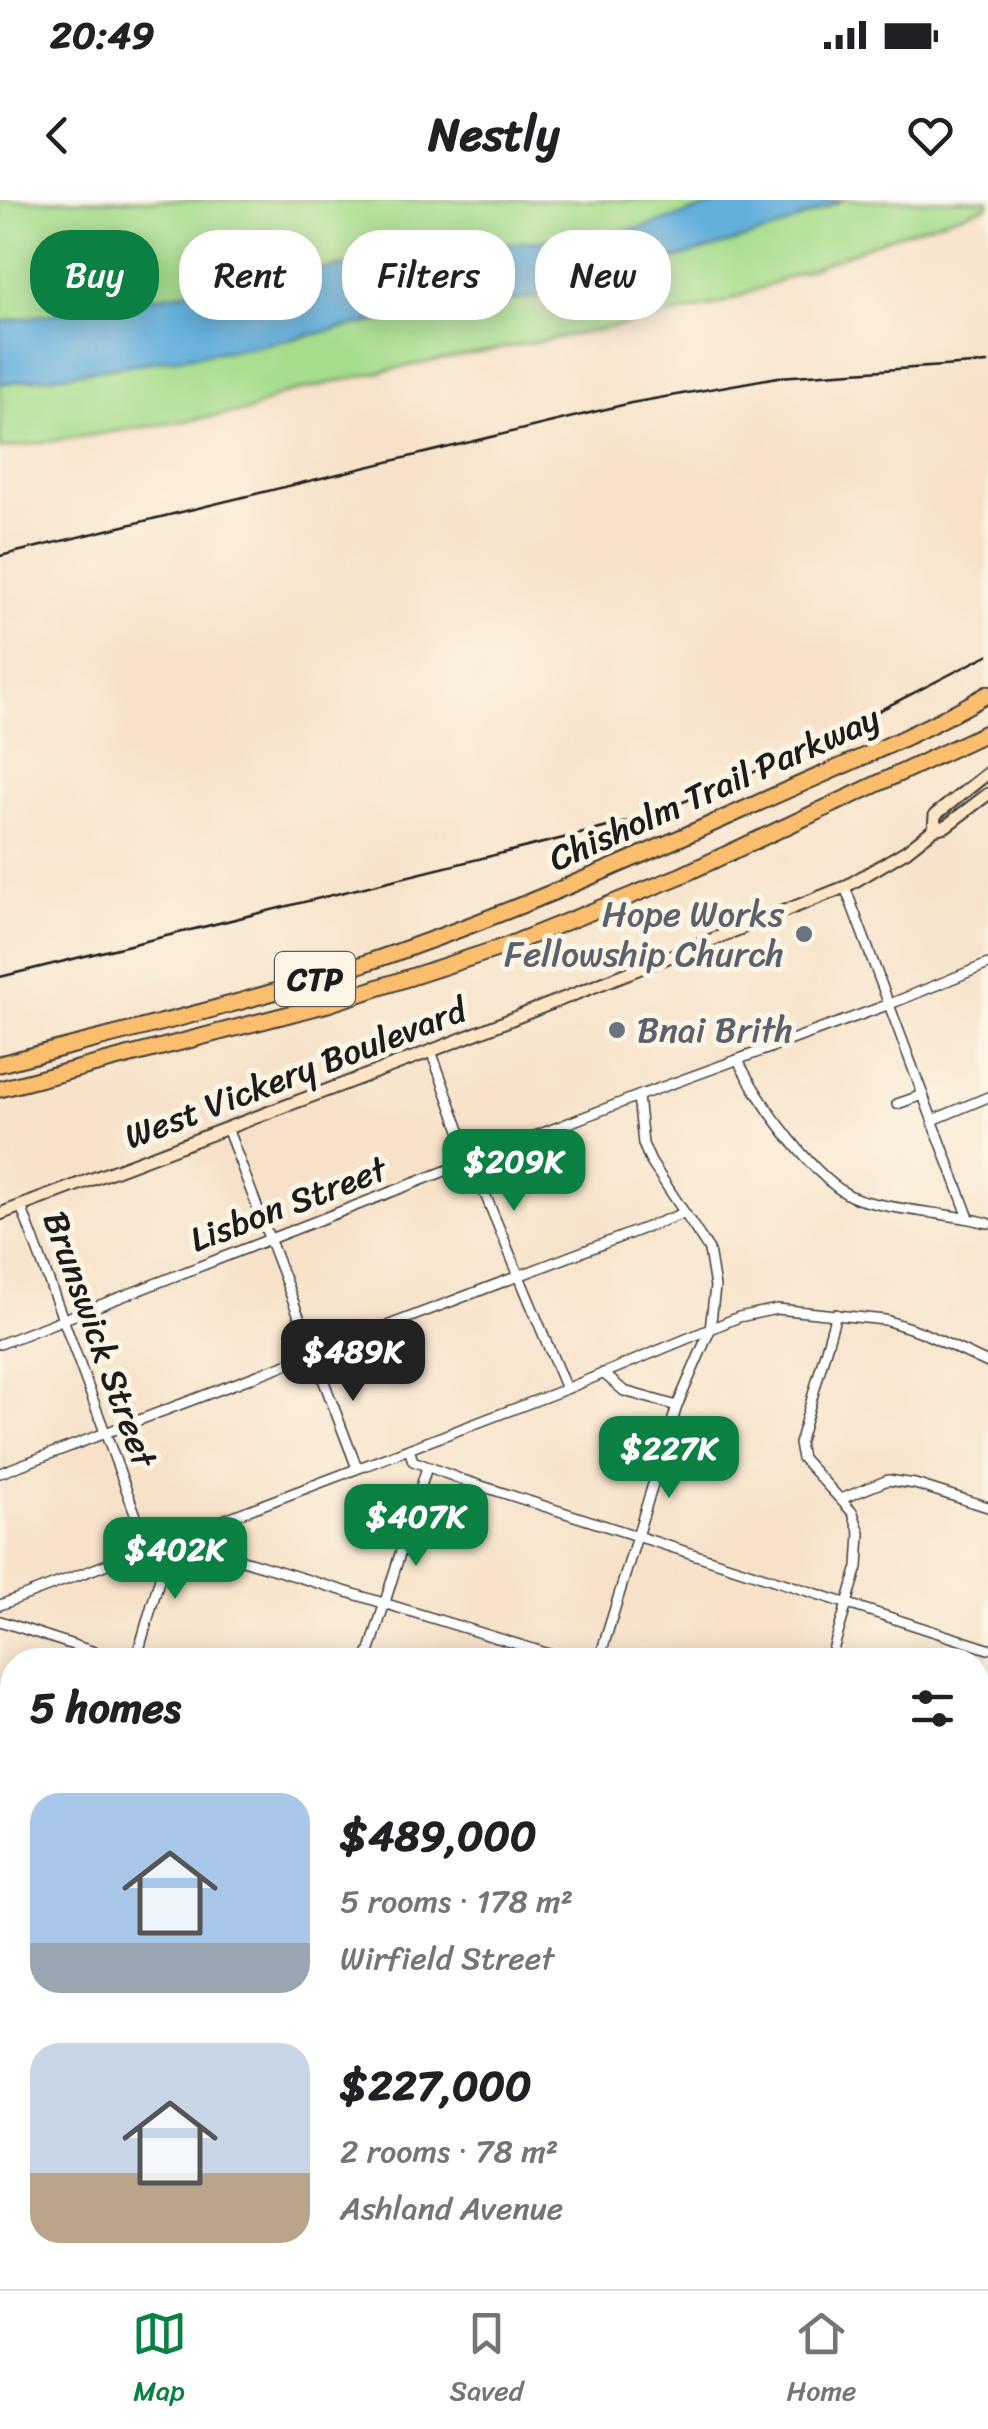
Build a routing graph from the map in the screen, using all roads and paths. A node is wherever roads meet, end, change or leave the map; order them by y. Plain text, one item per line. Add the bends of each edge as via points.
1 (988, 694) edge
2 (988, 732) edge
3 (988, 773) edge
4 (984, 799) edge
5 (934, 829) junction
6 (845, 888) junction
7 (988, 964) edge
8 (890, 1004) junction
9 (431, 1052) junction
10 (738, 1060) junction
11 (0, 1064) edge
12 (0, 1089) edge
13 (924, 1095) junction
14 (638, 1096) junction
15 (988, 1098) edge
16 (897, 1104) dead end
17 (933, 1120) junction
18 (227, 1128) junction
19 (472, 1164) junction
20 (21, 1206) junction
21 (684, 1213) junction
22 (0, 1214) edge
23 (970, 1218) junction
24 (988, 1223) edge
25 (270, 1241) junction
26 (519, 1276) junction
27 (836, 1314) junction
28 (63, 1320) junction
29 (710, 1330) junction
30 (0, 1344) edge
31 (314, 1354) junction
32 (988, 1363) edge
33 (603, 1373) junction
34 (566, 1390) junction
35 (677, 1406) junction
36 (105, 1432) junction
37 (409, 1450) junction
38 (427, 1467) junction
39 (357, 1468) junction
40 (0, 1473) edge
41 (840, 1500) junction
42 (988, 1507) edge
43 (200, 1529) junction
44 (638, 1537) junction
45 (152, 1546) junction
46 (386, 1602) junction
47 (847, 1604) junction
48 (0, 1605) edge
49 (0, 1621) edge
50 (82, 1648) edge
51 (139, 1648) edge
52 (371, 1648) edge
53 (530, 1648) edge
54 (603, 1648) edge
55 (834, 1648) edge
56 (982, 1648) edge

1 - 11 highway, Chisholm Trail Parkway / CTP via 701,829 479,922 329,975
2 - 12 highway, Chisholm Trail Parkway / CTP via 734,851 506,946 346,999
3 - 5 main road, West Vickery Boulevard via 936,815
4 - 5 main road, West Vickery Boulevard
5 - 6 main road, West Vickery Boulevard
6 - 8 street
6 - 9 main road, West Vickery Boulevard
7 - 8 street, Lisbon Street
8 - 10 street, Lisbon Street
8 - 13 street
9 - 18 main road, West Vickery Boulevard
9 - 19 street
10 - 14 street, Lisbon Street
10 - 23 street via 766,1107 838,1190
13 - 16 street
13 - 17 street
14 - 19 street, Lisbon Street
14 - 21 street via 644,1144
15 - 17 street
17 - 23 street
18 - 20 main road, West Vickery Boulevard
18 - 25 street
19 - 25 street, Lisbon Street
19 - 26 street
20 - 22 main road, West Vickery Boulevard
20 - 28 street, Brunswick Street
21 - 26 street
21 - 29 street via 713,1265
23 - 24 street
25 - 28 street, Lisbon Street
25 - 31 street
26 - 31 street
26 - 34 street
27 - 29 street via 777,1309
27 - 32 street via 902,1326
27 - 41 street via 799,1444 802,1458
28 - 30 street, Lisbon Street
28 - 36 street, Brunswick Street
29 - 33 street
29 - 35 street
31 - 36 street
31 - 39 street
33 - 34 street
33 - 35 street via 624,1391
34 - 37 street
35 - 44 street
36 - 40 street
36 - 45 street, Brunswick Street
37 - 38 street via 413,1461
37 - 39 street
38 - 44 street
38 - 46 street
39 - 43 street
41 - 42 street via 888,1480
41 - 47 street via 857,1520 861,1544
43 - 45 street
43 - 46 street via 217,1551
44 - 47 street
44 - 54 street
45 - 48 street
45 - 51 street via 163,1567
46 - 52 street
46 - 53 street
47 - 55 street
47 - 56 street
49 - 50 street

